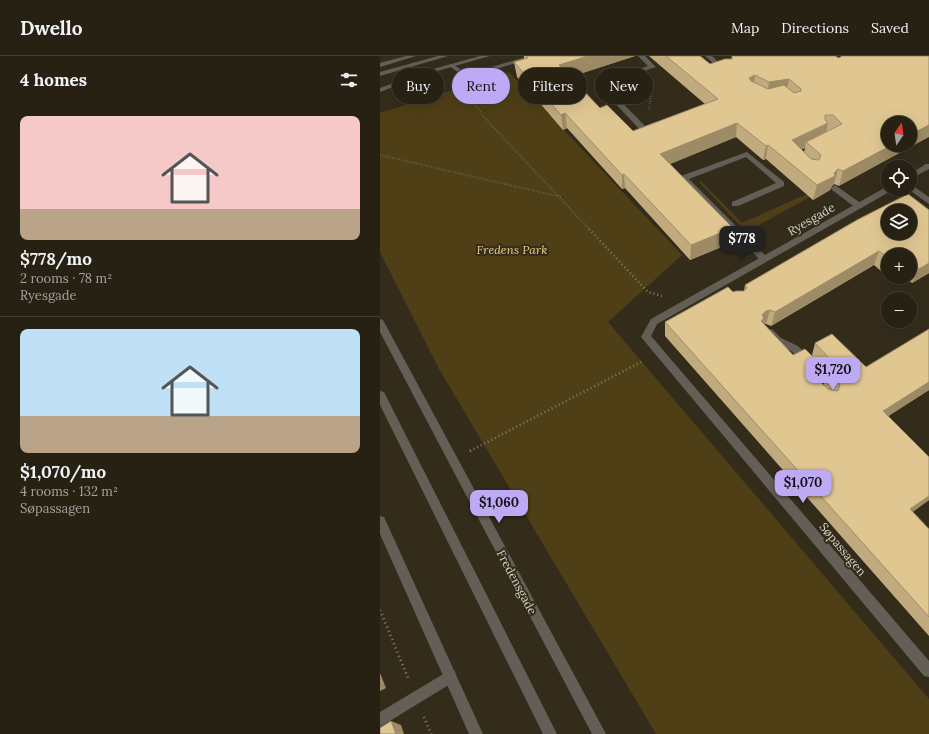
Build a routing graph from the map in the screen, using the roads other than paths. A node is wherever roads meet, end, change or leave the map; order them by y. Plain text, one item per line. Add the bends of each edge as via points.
1 (413, 56) edge
2 (445, 56) edge
3 (487, 56) edge
4 (536, 56) edge
5 (640, 56) edge
6 (708, 56) edge
7 (380, 65) edge
8 (452, 66) junction
9 (727, 72) edge
10 (380, 74) edge
11 (380, 90) edge
12 (661, 122) edge
13 (929, 166) edge
14 (917, 173) edge
15 (835, 188) edge
16 (917, 192) edge
17 (881, 193) edge
18 (929, 201) edge
19 (735, 204) dead end
20 (858, 206) junction
21 (764, 259) junction
22 (719, 285) junction
23 (728, 294) edge
24 (380, 323) edge
25 (766, 329) edge
26 (380, 330) edge
27 (659, 352) joint
28 (395, 354) junction
29 (380, 395) edge
30 (829, 399) edge
31 (380, 521) edge
32 (929, 671) edge
33 (450, 676) junction
34 (380, 720) edge
35 (476, 734) edge
36 (550, 734) edge
37 (599, 734) edge

1 - 7 street
2 - 10 street
3 - 8 street
4 - 8 street via 467,76
5 - 12 street via 653,67 599,83 644,129
6 - 9 street
8 - 11 street
13 - 14 street
15 - 20 street
16 - 18 street
17 - 20 street, Ryesgade
19 - 21 street via 781,184 747,154 684,178
20 - 21 street, Ryesgade
21 - 22 street, Ryesgade
22 - 23 street
22 - 27 street, Ryesgade via 654,322 646,337
24 - 28 street, Fredensgade
25 - 30 street via 778,341 795,348 819,374 818,387
26 - 28 street
27 - 32 street, Søpassagen
28 - 37 street, Fredensgade
29 - 36 street
31 - 33 street
33 - 34 street
33 - 35 street

